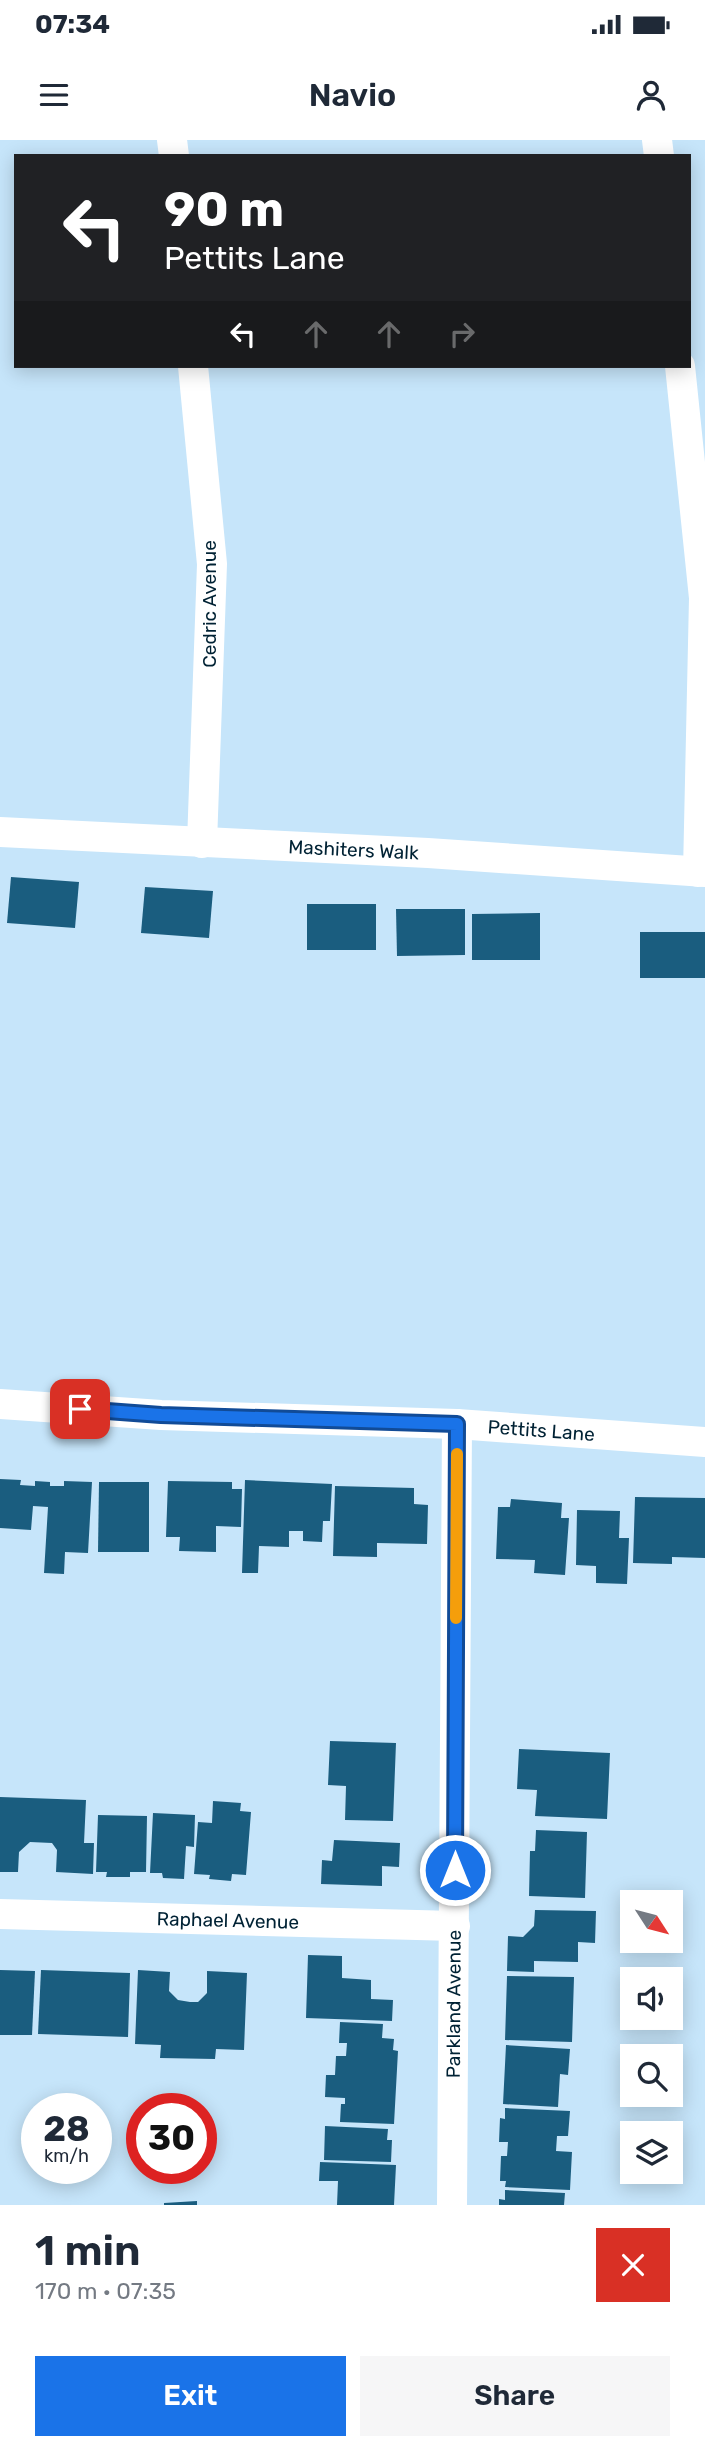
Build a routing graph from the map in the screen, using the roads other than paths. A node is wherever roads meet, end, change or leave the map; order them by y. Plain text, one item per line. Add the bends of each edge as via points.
1 (194, 368) edge
2 (680, 368) edge
3 (0, 832) edge
4 (202, 843) junction
5 (702, 872) edge
6 (0, 1404) edge
7 (457, 1424) junction
8 (705, 1442) edge
9 (0, 1914) edge
10 (455, 1926) junction
11 (452, 2205) edge

1 - 4 street, Cedric Avenue via 212,564
2 - 5 street via 704,598
3 - 4 street, Mashiters Walk
4 - 5 street, Mashiters Walk
6 - 7 street, Pettits Lane via 161,1415
7 - 8 street, Pettits Lane
7 - 10 street, Parkland Avenue
9 - 10 street, Raphael Avenue
10 - 11 street, Parkland Avenue

